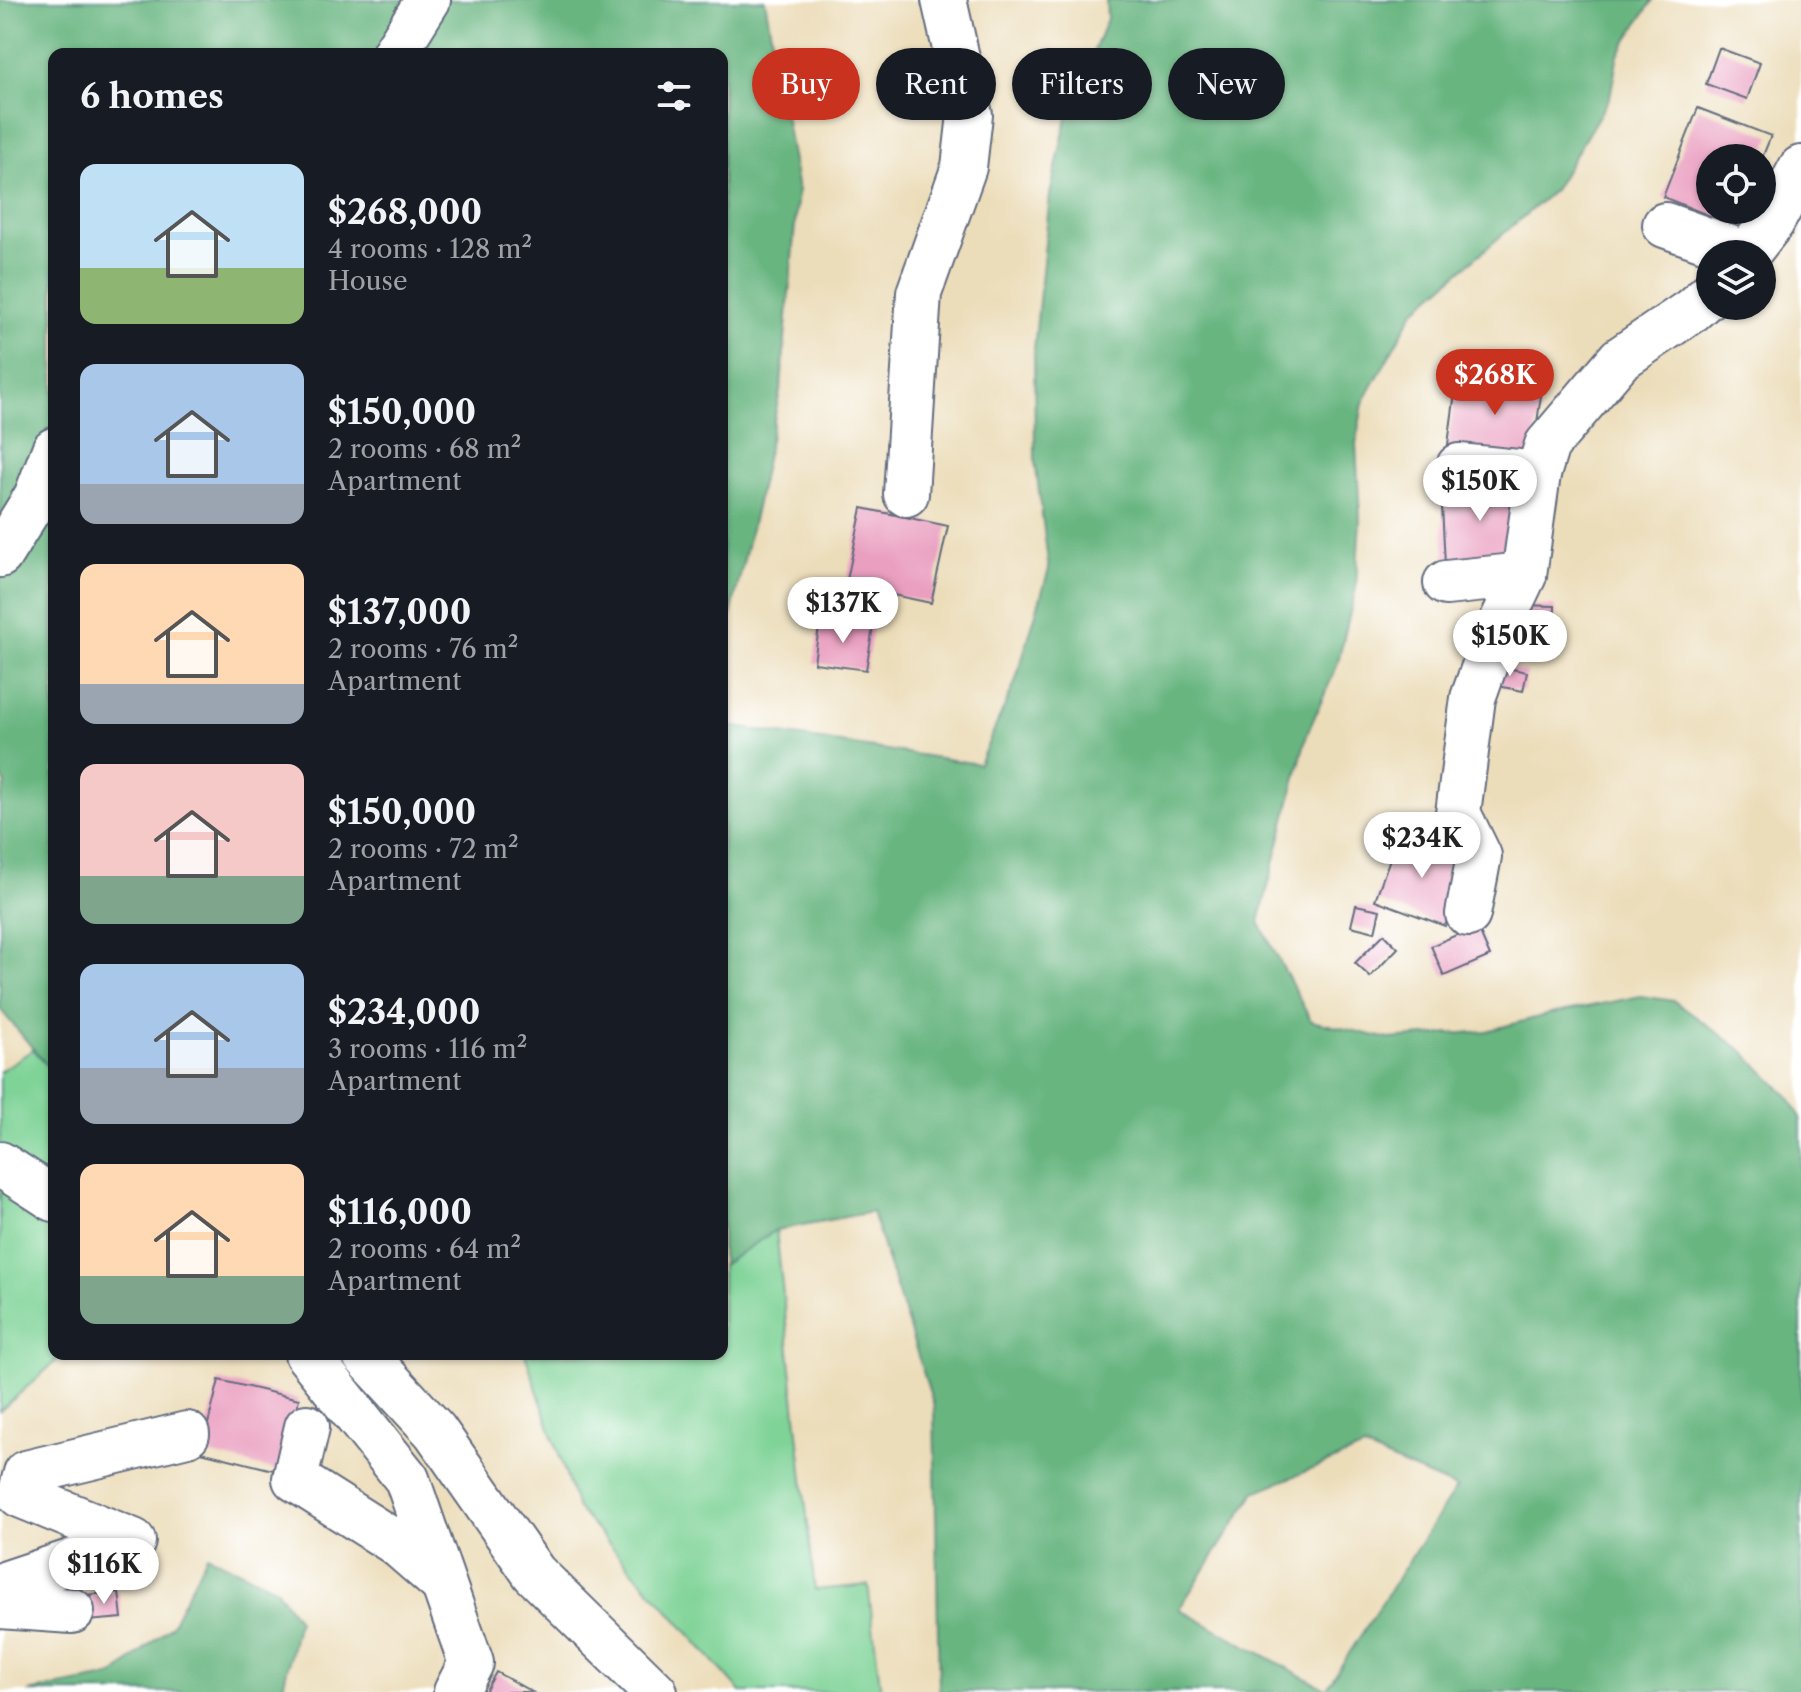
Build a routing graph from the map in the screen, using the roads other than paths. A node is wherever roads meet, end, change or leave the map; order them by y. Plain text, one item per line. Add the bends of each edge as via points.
1 (428, 0) edge
2 (944, 0) edge
3 (398, 48) edge
4 (1801, 168) edge
5 (1665, 225) dead end
6 (1707, 240) edge
7 (1758, 240) edge
8 (1696, 306) edge
9 (48, 466) edge
10 (1459, 466) dead end
11 (1538, 474) junction
12 (906, 494) dead end
13 (1, 554) edge
14 (1524, 575) junction
15 (1446, 583) dead end
16 (1468, 914) dead end
17 (0, 1164) edge
18 (48, 1196) edge
19 (312, 1360) edge
20 (370, 1360) edge
21 (307, 1427) dead end
22 (187, 1434) dead end
23 (444, 1585) junction
24 (0, 1589) edge
25 (0, 1606) edge
26 (72, 1611) dead end
27 (456, 1692) edge
28 (655, 1692) edge

1 - 3 street
2 - 12 street via 970,115 964,167 919,293
4 - 7 street
5 - 6 street
8 - 11 street via 1620,359 1547,445
9 - 13 street via 36,497
10 - 11 street
11 - 14 street
14 - 15 street
14 - 16 street via 1473,698 1458,813 1479,856
17 - 18 street
19 - 23 street via 407,1479
20 - 28 street via 435,1431 534,1573
21 - 23 street via 295,1479 396,1543
22 - 24 street via 26,1473 20,1495 133,1541
23 - 27 street via 471,1663
25 - 26 street

